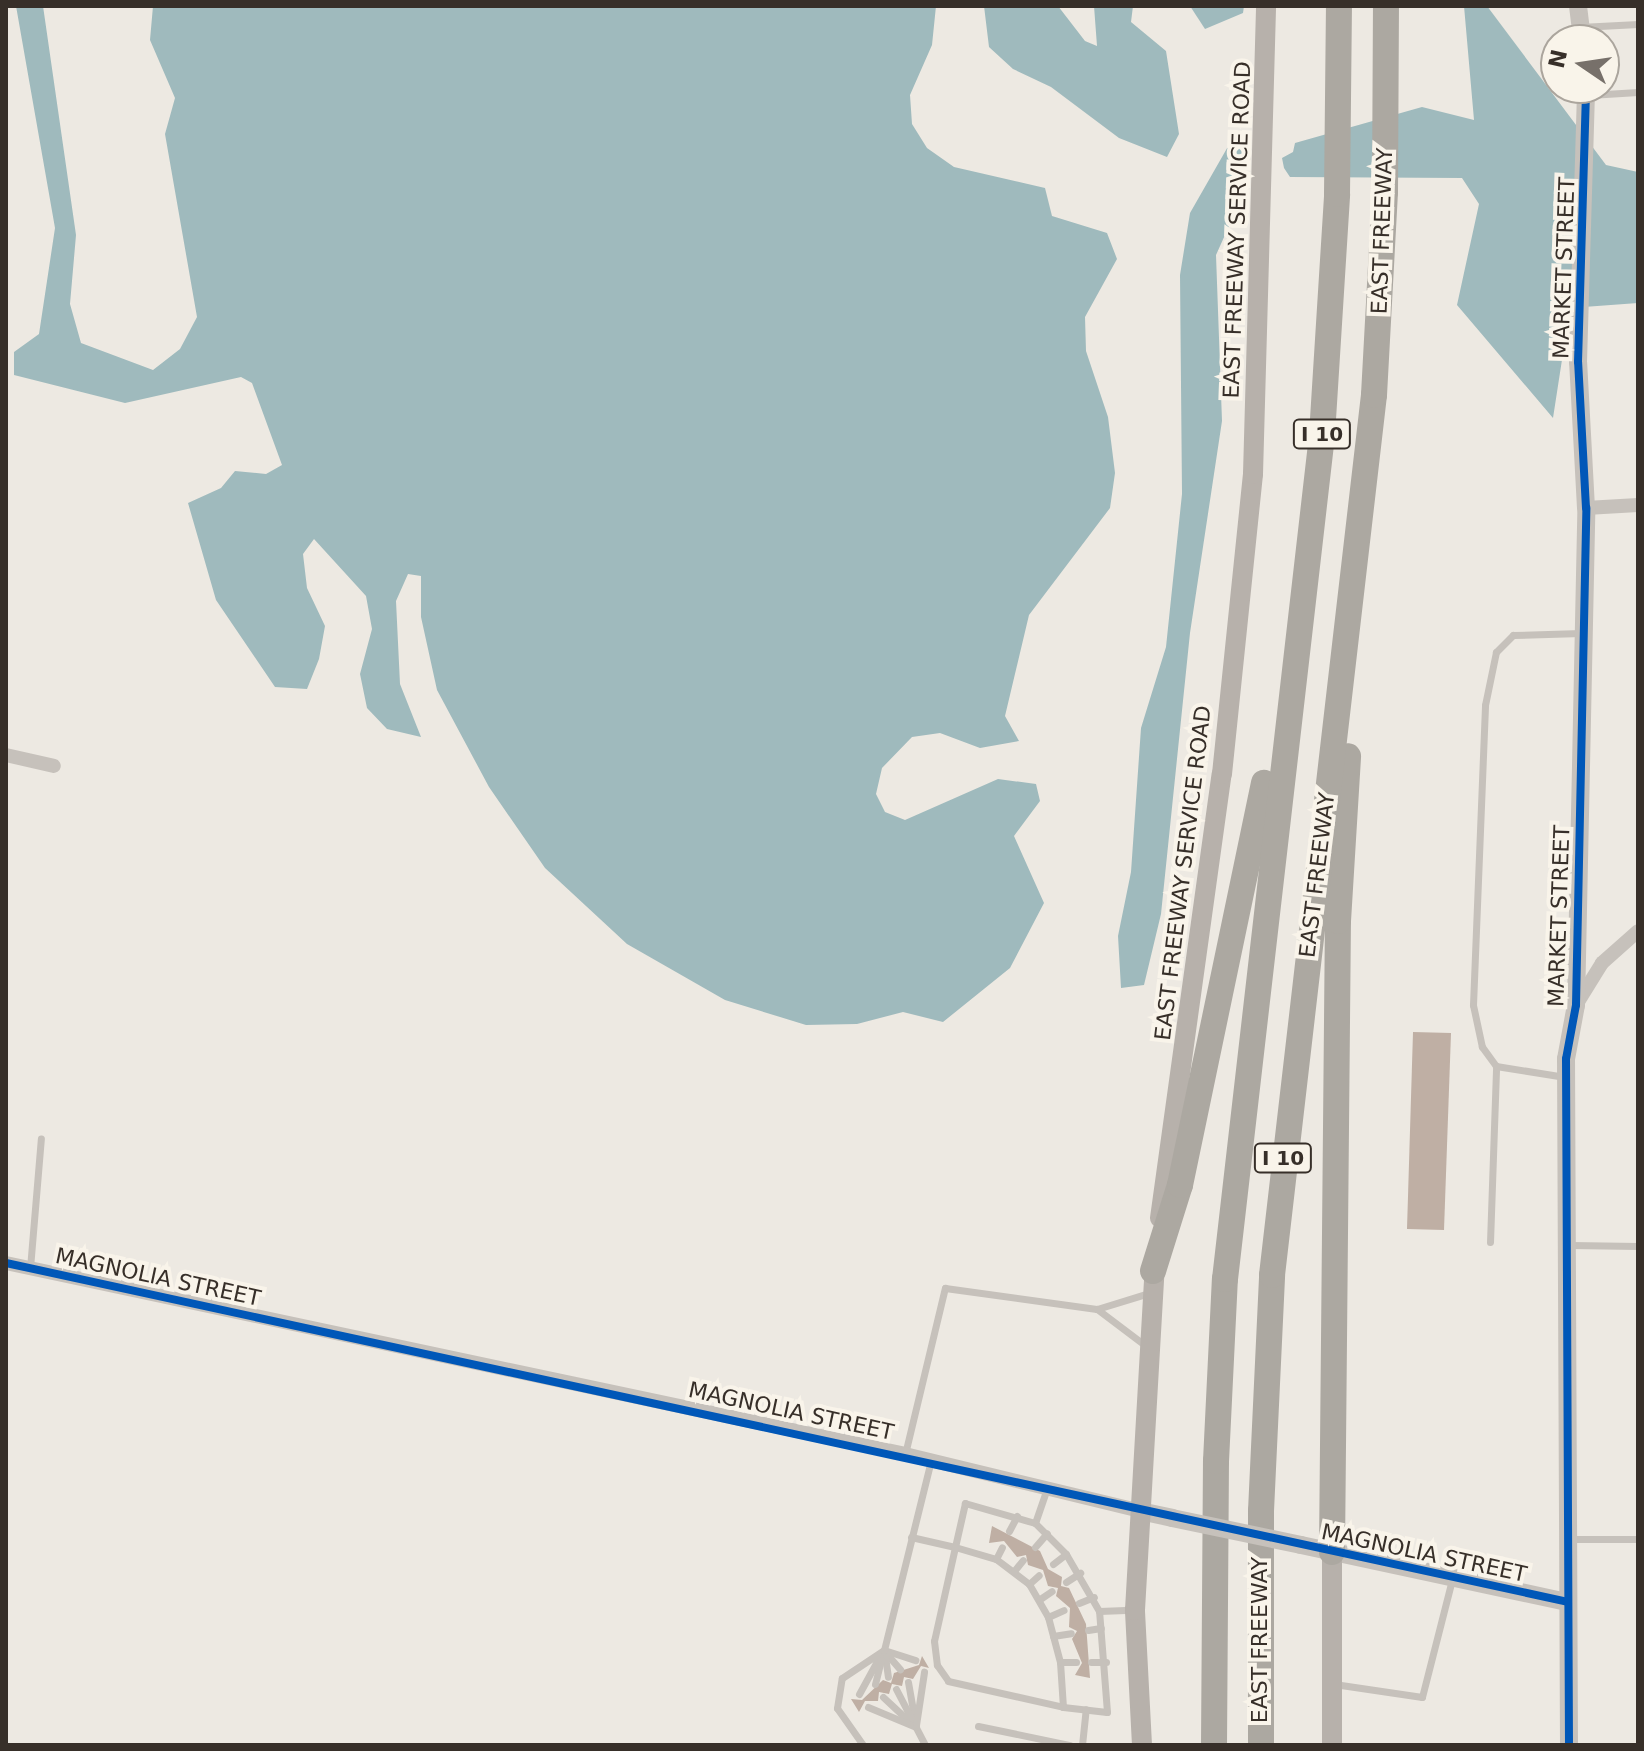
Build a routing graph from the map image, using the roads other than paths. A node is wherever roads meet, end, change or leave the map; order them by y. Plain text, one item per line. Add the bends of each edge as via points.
1 (1266, 6) edge
2 (1339, 6) edge
3 (1386, 6) edge
4 (1586, 104) edge
5 (1638, 505) edge
6 (1586, 508) junction
7 (1352, 573) junction
8 (1303, 587) junction
9 (1583, 633) junction
10 (6, 755) edge
11 (54, 766) dead end
12 (1638, 931) edge
13 (1576, 1005) junction
14 (1496, 1066) junction
15 (1567, 1077) junction
16 (41, 1138) dead end
17 (1490, 1242) dead end
18 (1570, 1245) junction
19 (1638, 1246) edge
20 (6, 1263) edge
21 (30, 1268) junction
22 (1153, 1282) junction
23 (1097, 1309) junction
24 (1149, 1349) junction
25 (905, 1454) junction
26 (931, 1460) junction
27 (1047, 1488) junction
28 (1140, 1511) junction
29 (1017, 1516) junction
30 (1035, 1523) junction
31 (1009, 1531) dead end
32 (1047, 1533) junction
33 (911, 1537) junction
34 (1569, 1539) junction
35 (1638, 1539) edge
36 (955, 1547) junction
37 (1002, 1547) dead end
38 (1035, 1547) dead end
39 (1332, 1552) junction
40 (1066, 1554) junction
41 (996, 1559) junction
42 (1023, 1560) dead end
43 (1053, 1564) dead end
44 (1014, 1571) junction
45 (1080, 1573) junction
46 (1039, 1575) dead end
47 (1452, 1577) junction
48 (1066, 1582) dead end
49 (1029, 1584) junction
50 (1052, 1591) dead end
51 (1094, 1597) junction
52 (1040, 1599) junction
53 (1568, 1602) junction
54 (1079, 1603) dead end
55 (1064, 1610) dead end
56 (1135, 1610) junction
57 (1099, 1611) junction
58 (1048, 1617) junction
59 (1101, 1628) junction
60 (1088, 1630) dead end
61 (1071, 1633) dead end
62 (1053, 1636) junction
63 (884, 1650) junction
64 (915, 1660) dead end
65 (1060, 1662) junction
66 (1076, 1662) dead end
67 (1091, 1662) dead end
68 (1106, 1662) junction
69 (900, 1669) dead end
70 (924, 1672) dead end
71 (888, 1677) dead end
72 (908, 1682) dead end
73 (1331, 1683) junction
74 (875, 1684) dead end
75 (896, 1689) dead end
76 (859, 1694) dead end
77 (883, 1697) dead end
78 (868, 1707) dead end
79 (1063, 1707) junction
80 (1086, 1709) junction
81 (978, 1726) dead end
82 (916, 1727) junction
83 (863, 1745) edge
84 (925, 1745) edge
85 (1070, 1745) edge
86 (1082, 1745) edge
87 (1142, 1745) edge
88 (1214, 1745) edge
89 (1261, 1745) edge
90 (1332, 1745) edge
91 (1569, 1745) edge

1 - 22 main road, EAST FREEWAY SERVICE ROAD via 1253,474 1222,774
2 - 8 highway, I 10 via 1333,280
3 - 7 highway, EAST FREEWAY / I 10 via 1382,282
4 - 6 street, MARKET STREET via 1578,362
5 - 6 street
6 - 9 street, MARKET STREET
7 - 39 highway via 1338,921
7 - 89 highway, EAST FREEWAY / I 10 via 1272,1275 1261,1511
8 - 22 highway via 1187,1154
8 - 88 highway, I 10 via 1225,1279 1215,1493
9 - 13 street, MARKET STREET
9 - 14 lane via 1513,635 1496,652 1485,705 1473,1005 1482,1047
10 - 11 street
12 - 13 street via 1602,963
13 - 15 street, MARKET STREET
14 - 15 lane
14 - 17 lane
15 - 18 street, MARKET STREET
16 - 21 lane
18 - 19 lane
18 - 34 street, MARKET STREET
20 - 21 street, MAGNOLIA STREET
21 - 25 street, MAGNOLIA STREET
22 - 23 lane
22 - 24 main road, EAST FREEWAY SERVICE ROAD
23 - 24 lane
23 - 25 lane via 945,1288
24 - 28 main road, EAST FREEWAY SERVICE ROAD
25 - 26 street, MAGNOLIA STREET
26 - 27 street, MAGNOLIA STREET
26 - 33 lane
27 - 28 street, MAGNOLIA STREET
27 - 30 lane
28 - 39 street, MAGNOLIA STREET, bridge
28 - 56 main road, EAST FREEWAY SERVICE ROAD
29 - 30 lane
29 - 31 lane
29 - 36 lane via 965,1503
30 - 32 lane
32 - 38 lane
32 - 40 lane
33 - 36 lane
33 - 63 lane
34 - 35 lane
34 - 53 street, MARKET STREET
36 - 41 lane
36 - 79 lane via 934,1641 937,1665 961,1687
37 - 41 lane
39 - 47 street, MAGNOLIA STREET
39 - 73 main road
40 - 43 lane
40 - 45 lane
41 - 44 lane
42 - 44 lane
44 - 49 lane
45 - 48 lane
45 - 51 lane
46 - 49 lane
47 - 53 street, MAGNOLIA STREET
47 - 73 lane via 1422,1697
49 - 52 lane
50 - 52 lane
51 - 54 lane
51 - 57 lane
52 - 58 lane
53 - 91 street, MARKET STREET
55 - 58 lane
56 - 57 lane
56 - 87 main road, EAST FREEWAY SERVICE ROAD
57 - 59 lane
58 - 62 lane
59 - 60 lane
59 - 68 lane
61 - 62 lane
62 - 65 lane
63 - 64 lane
63 - 69 lane
63 - 71 lane
63 - 74 lane
63 - 76 lane
63 - 83 lane via 842,1678 837,1708
65 - 66 lane
65 - 79 lane
67 - 68 lane
68 - 80 lane via 1107,1712
70 - 82 lane
72 - 82 lane
73 - 90 main road
75 - 82 lane
77 - 82 lane
78 - 82 lane
79 - 80 lane
80 - 86 lane
81 - 85 lane
82 - 84 lane

